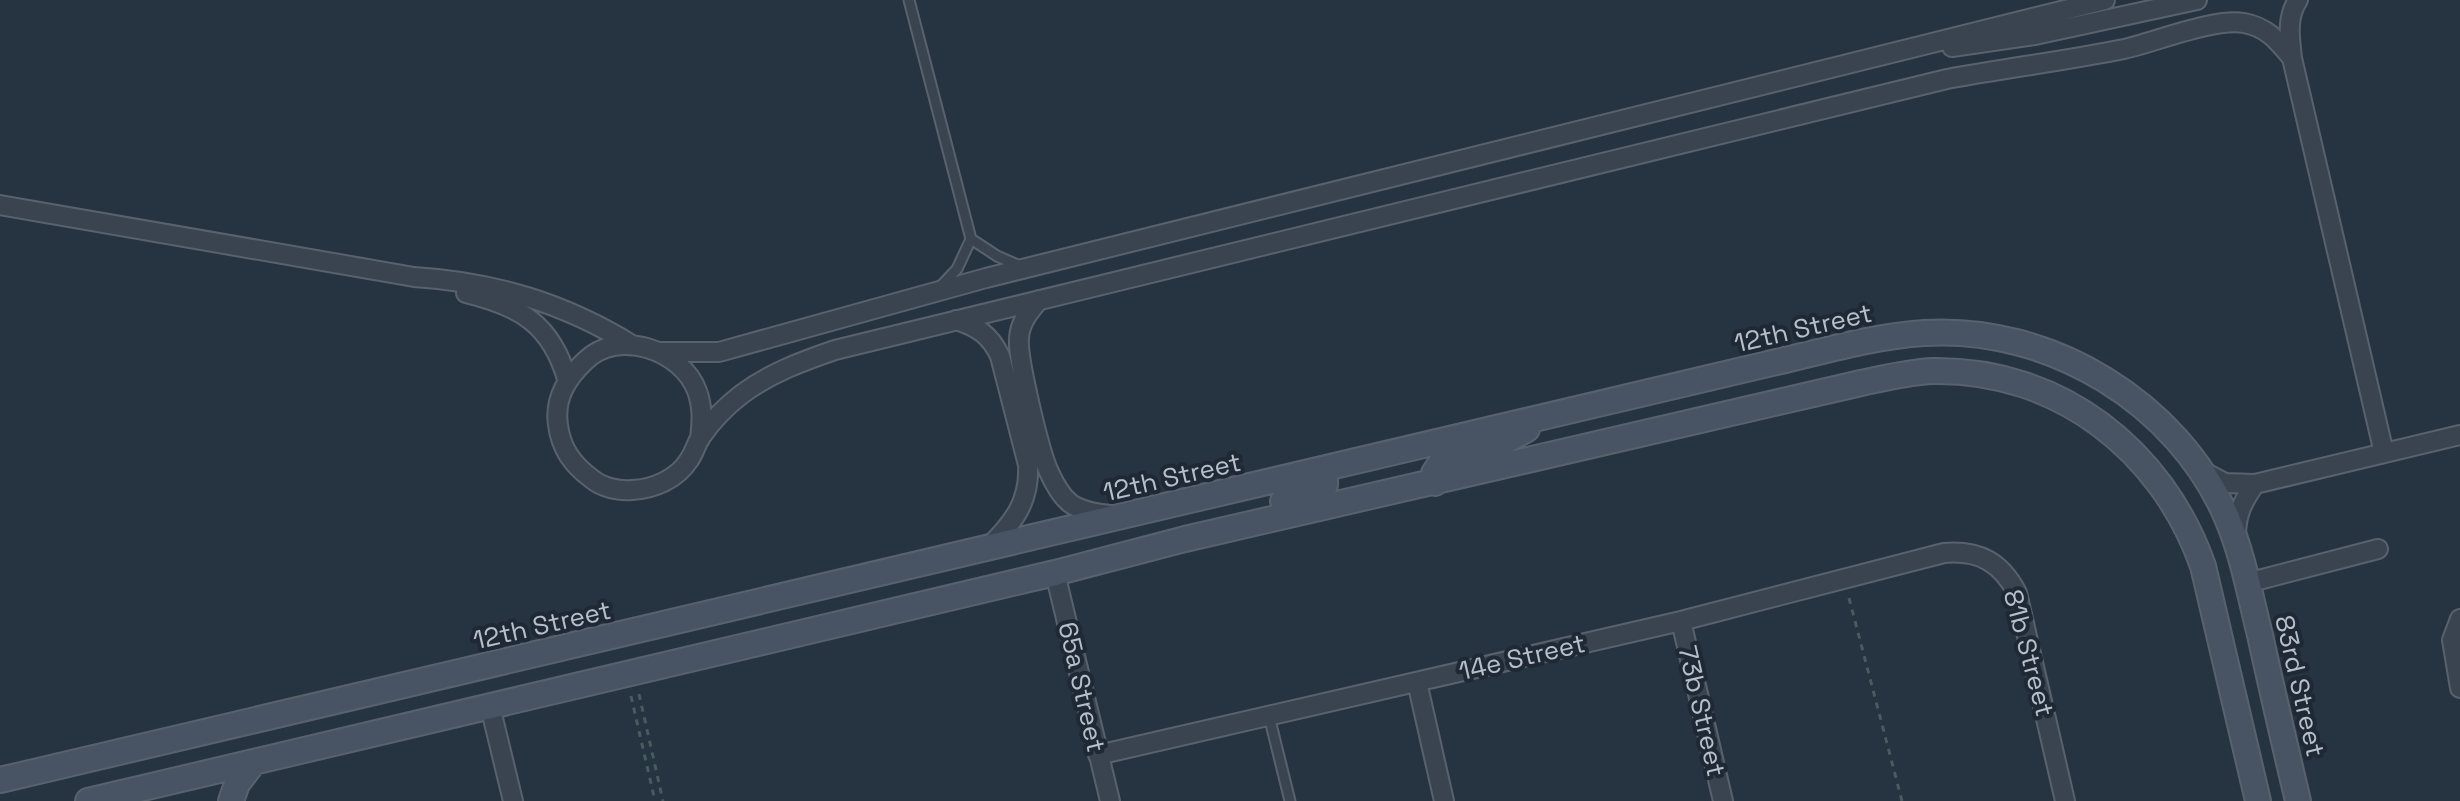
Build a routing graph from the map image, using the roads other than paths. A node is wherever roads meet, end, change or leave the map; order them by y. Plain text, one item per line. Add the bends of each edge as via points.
1 (909, 0) edge
2 (2105, 0) edge
3 (2197, 0) edge
4 (2298, 0) edge
5 (1913, 49) junction
6 (2292, 58) junction
7 (0, 205) edge
8 (971, 239) junction
9 (1026, 268) junction
10 (414, 277) junction
11 (933, 292) junction
12 (1039, 300) junction
13 (956, 320) junction
14 (632, 345) junction
15 (662, 352) junction
16 (567, 379) junction
17 (1537, 419) junction
18 (2460, 435) edge
19 (700, 439) junction
20 (2384, 453) junction
21 (1325, 470) junction
22 (2202, 471) junction
23 (1435, 483) junction
24 (2255, 484) junction
25 (1131, 515) junction
26 (1185, 539) junction
27 (2236, 542) junction
28 (987, 549) junction
29 (2378, 549) dead end
30 (1944, 553) joint
31 (1055, 573) junction
32 (2247, 583) junction
33 (2460, 619) edge
34 (1681, 621) junction
35 (1417, 682) junction
36 (2460, 688) edge
37 (490, 706) junction
38 (1269, 716) junction
39 (1098, 755) junction
40 (253, 763) junction
41 (0, 780) edge
42 (128, 792) junction
43 (88, 801) edge
44 (152, 801) edge
45 (231, 801) edge
46 (513, 801) edge
47 (1110, 801) edge
48 (1290, 801) edge
49 (1444, 801) edge
50 (1723, 801) edge
51 (2065, 801) edge
52 (2258, 801) edge
53 (2298, 801) edge

1 - 8 lane
2 - 5 street
3 - 5 street via 2035,35
4 - 6 street via 2289,30
5 - 9 street
6 - 12 street via 2273,35 2258,27 2222,24 2125,49 1879,95
6 - 20 street
7 - 10 street
8 - 9 lane
8 - 11 lane via 957,269
9 - 11 street
10 - 14 street via 519,293 578,314
10 - 16 street via 512,307 532,319 560,356
11 - 15 street via 719,352
12 - 13 street
12 - 25 street via 1022,323 1019,358 1047,470 1069,502 1084,510
13 - 19 street via 791,366 741,395
13 - 28 street via 993,341 1028,465 1026,498
14 - 15 street
14 - 16 street via 589,356
15 - 19 street via 683,368 697,389
16 - 19 street via 557,422 563,447 577,468 597,483 621,491 647,489 670,479 689,462
17 - 21 street, 12th Street
17 - 22 street, 12th Street via 1882,338 1927,332 1975,334 2026,345 2097,375 2157,418
17 - 23 street via 1507,442 1440,464
18 - 20 street
20 - 24 street
21 - 25 street, 12th Street
21 - 26 street via 1320,491 1228,515
22 - 24 street via 2225,483
22 - 27 street, 12th Street
23 - 26 street
23 - 52 street via 1903,374 1962,372 2048,394 2123,442 2144,463 2193,538
24 - 27 street via 2236,520
25 - 28 street, 12th Street
26 - 31 street
27 - 32 street, 12th Street
28 - 41 street, 12th Street
29 - 32 street
30 - 34 street, 14e Street
30 - 51 street, 81b Street via 1972,553 1996,564 2017,593
31 - 37 street
31 - 39 street, 65a Street
32 - 53 street, 83rd Street
33 - 36 street via 2452,640
34 - 35 street, 14e Street
34 - 50 street, 73b Street
35 - 38 street, 14e Street
35 - 49 street
37 - 40 street
37 - 46 street
38 - 39 street, 14e Street
38 - 48 lane
39 - 47 street, 65a Street
40 - 42 street
40 - 45 street
42 - 43 street
42 - 44 street

